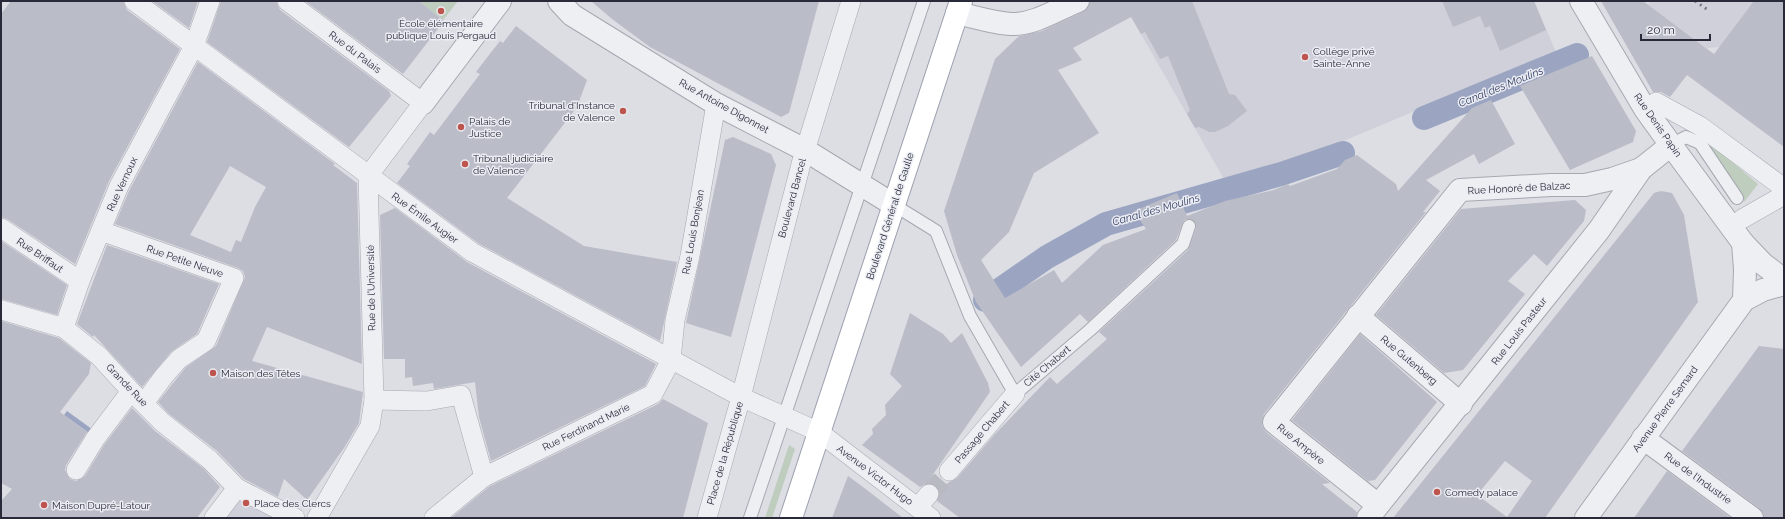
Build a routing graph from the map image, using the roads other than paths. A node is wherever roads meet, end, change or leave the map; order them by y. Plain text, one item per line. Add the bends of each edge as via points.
1 (134, 1) edge
2 (210, 1) edge
3 (287, 1) edge
4 (500, 1) edge
5 (559, 1) edge
6 (851, 1) edge
7 (924, 1) edge
8 (1078, 1) edge
9 (1581, 1) edge
10 (1589, 1) edge
11 (959, 7) edge
12 (194, 46) junction
13 (1656, 102) dead end
14 (423, 103) junction
15 (716, 104) junction
16 (1675, 143) junction
17 (804, 150) junction
18 (1641, 169) junction
19 (368, 176) junction
20 (862, 185) junction
21 (1784, 188) edge
22 (1784, 195) edge
23 (1737, 198) dead end
24 (894, 206) junction
25 (1742, 219) dead end
26 (1188, 226) dead end
27 (1, 228) edge
28 (101, 231) junction
29 (1743, 243) junction
30 (1784, 280) edge
31 (80, 281) junction
32 (1784, 284) edge
33 (1744, 300) junction
34 (1, 310) edge
35 (1358, 316) junction
36 (64, 328) junction
37 (671, 360) junction
38 (1015, 394) junction
39 (137, 397) junction
40 (741, 397) junction
41 (374, 400) junction
42 (1461, 404) junction
43 (785, 416) junction
44 (819, 432) junction
45 (1643, 438) junction
46 (76, 470) dead end
47 (949, 471) tunnel mouth
48 (484, 477) junction
49 (237, 488) junction
50 (926, 507) edge
51 (1373, 512) edge
52 (214, 518) edge
53 (295, 518) edge
54 (317, 518) edge
55 (434, 518) edge
56 (706, 518) edge
57 (750, 518) edge
58 (791, 518) edge
59 (1586, 518) edge
60 (1752, 518) edge

1 - 12 street, Rue Émile Augier
2 - 12 street, Rue Vernoux
3 - 14 street, Rue du Palais
4 - 14 street
5 - 15 street, Rue Antoine Digonnet via 572,14
6 - 17 street, Boulevard Bancel
7 - 20 lane
8 - 11 street via 1028,22 1013,24 995,22
9 - 16 street, Rue Denis Papin via 1645,109
10 - 16 lane
11 - 24 main road, Boulevard Général de Gaulle
12 - 19 street, Rue Émile Augier
12 - 28 street, Rue Vernoux via 119,186
13 - 21 street via 1700,126
14 - 19 street
15 - 17 street, Rue Antoine Digonnet
15 - 37 street, Rue Louis Bonjean via 690,256 675,320
16 - 18 street, Rue Louis Pasteur
16 - 23 lane via 1686,137 1700,143
16 - 29 street, Rue Denis Papin
17 - 20 street, Rue Antoine Digonnet
17 - 40 street, Boulevard Bancel
18 - 35 street, Rue Honoré de Balzac via 1612,180 1585,185 1460,190
18 - 42 street, Rue Louis Pasteur via 1599,230
19 - 37 street, Rue Émile Augier via 472,252
19 - 41 street, Rue de l'Université
20 - 24 street, Rue Antoine Digonnet
20 - 43 lane
22 - 25 street
24 - 38 lane, Cité Chabert via 936,231 970,316
24 - 44 main road, Boulevard Général de Gaulle
26 - 38 lane, Cité Chabert via 1182,244 1090,330
27 - 31 street, Rue Briffaut
28 - 31 street, Rue Vernoux
28 - 39 street, Rue Petite Neuve via 234,278 206,341 179,359 164,376
29 - 30 street, Rue Denis Papin via 1763,264
29 - 33 street, Rue Denis Papin via 1746,269
31 - 36 street, Rue Vernoux
32 - 33 street via 1763,290
33 - 45 street, Avenue Pierre Semard
34 - 36 street, Grande Rue
35 - 42 street, Rue Gutenberg
35 - 51 street, Rue Ampère via 1274,422
36 - 39 street, Grande Rue via 99,356
37 - 40 street, Rue Émile Augier
37 - 48 street, Rue Ferdinand Marie via 653,394
38 - 47 street, Passage Chabert
39 - 46 street via 95,439
39 - 49 street, Grande Rue via 162,422 210,460
40 - 43 street, Place de la République
40 - 56 street, Place de la République
41 - 48 street via 427,401 461,395
41 - 54 street, Rue de l'Université via 370,426
42 - 51 street, Rue Louis Pasteur
43 - 44 street, Place de la République
43 - 57 lane
44 - 50 street, Avenue Victor Hugo
44 - 58 main road
45 - 59 street, Avenue Pierre Semard
45 - 60 street, Rue de l'Industrie
48 - 55 street, Rue Ferdinand Marie
49 - 52 street
49 - 53 street

